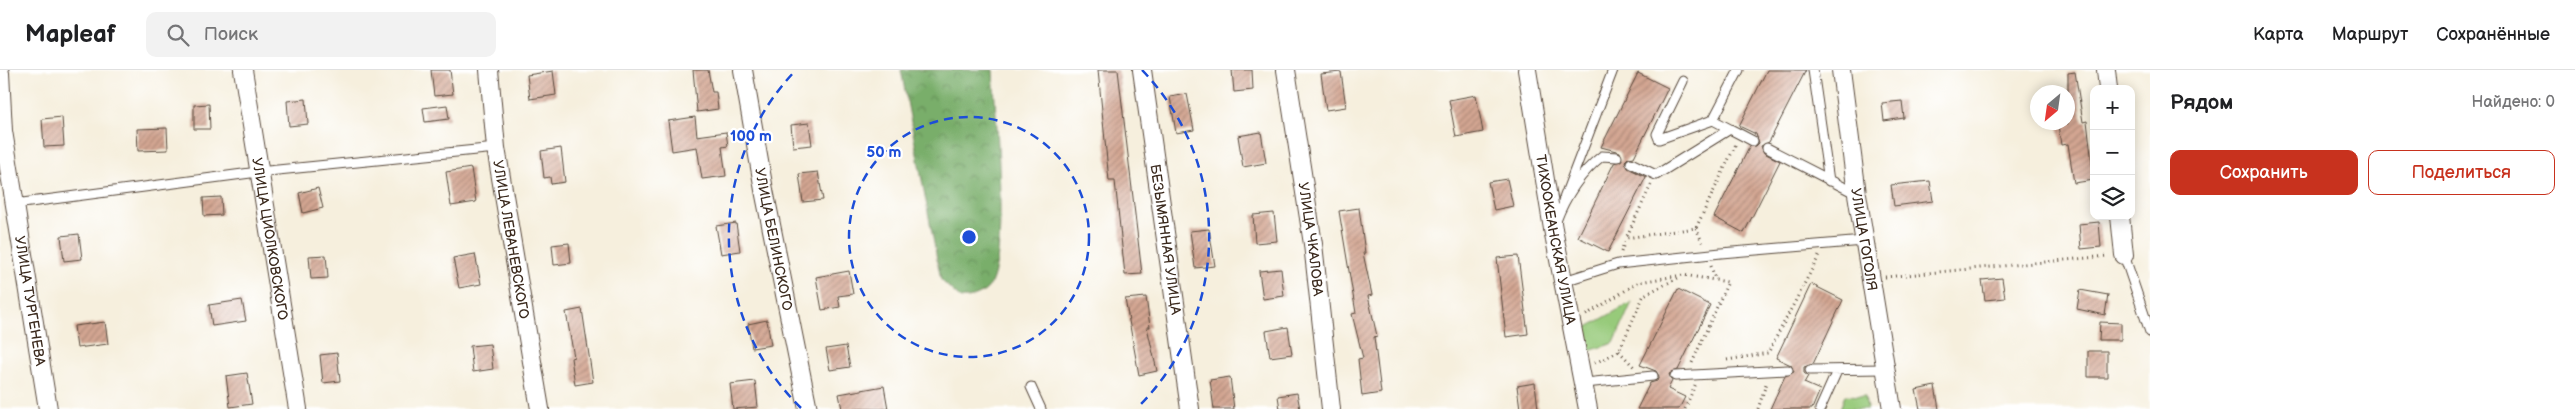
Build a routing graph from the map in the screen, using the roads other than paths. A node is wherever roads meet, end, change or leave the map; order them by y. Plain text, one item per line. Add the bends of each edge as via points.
1 (243, 70) edge
2 (489, 70) edge
3 (743, 70) edge
4 (1142, 70) edge
5 (1286, 70) edge
6 (1527, 70) edge
7 (1613, 70) edge
8 (1739, 70) edge
9 (1813, 70) edge
10 (1841, 70) edge
11 (2106, 70) edge
12 (0, 73) edge
13 (1683, 82) dead end
14 (2108, 85) edge
15 (1713, 120) junction
16 (1730, 129) junction
17 (1753, 141) dead end
18 (496, 148) junction
19 (1766, 148) dead end
20 (1617, 157) dead end
21 (1631, 163) dead end
22 (258, 172) junction
23 (1829, 181) junction
24 (1857, 194) junction
25 (1563, 201) junction
26 (15, 204) junction
27 (2120, 220) edge
28 (1553, 229) junction
29 (1864, 241) junction
30 (2124, 255) joint
31 (1564, 281) junction
32 (2150, 332) edge
33 (1885, 369) junction
34 (1788, 370) dead end
35 (1810, 370) dead end
36 (1837, 371) junction
37 (1583, 376) junction
38 (1654, 376) dead end
39 (1675, 376) dead end
40 (1031, 387) dead end
41 (48, 409) edge
42 (298, 409) edge
43 (540, 409) edge
44 (808, 409) edge
45 (1041, 409) edge
46 (1190, 409) edge
47 (1331, 409) edge
48 (1588, 409) edge
49 (1820, 409) edge
50 (1892, 409) edge

1 - 22 street, УЛИЦА ЦИОЛКОВСКОГО
2 - 18 street, УЛИЦА ЛЕВАНЕВСКОГО
3 - 44 street, УЛИЦА БЕЛИНСКОГО
4 - 46 street, БЕЗЫМЯННАЯ УЛИЦА
5 - 47 street, УЛИЦА ЧКАЛОВА via 1313,244
6 - 28 street, ТИХООКЕАНСКАЯ УЛИЦА
7 - 25 lane
8 - 15 lane
9 - 23 lane
10 - 24 street, УЛИЦА ГОГОЛЯ
11 - 14 street
12 - 26 street, УЛИЦА ТУРГЕНЕВА via 3,131
13 - 15 lane via 1657,134 1658,139
15 - 16 lane
16 - 17 lane
16 - 21 lane via 1656,175
18 - 22 lane
18 - 43 street, УЛИЦА ЛЕВАНЕВСКОГО
19 - 23 lane
20 - 25 lane via 1606,155 1599,158
22 - 26 lane
22 - 42 street, УЛИЦА ЦИОЛКОВСКОГО
23 - 24 lane
24 - 29 street, УЛИЦА ГОГОЛЯ
25 - 28 lane
26 - 41 street, УЛИЦА ТУРГЕНЕВА
27 - 30 street
28 - 31 street, ТИХООКЕАНСКАЯ УЛИЦА
29 - 31 lane via 1618,264
29 - 33 street, УЛИЦА ГОГОЛЯ
30 - 32 lane
31 - 37 street, ТИХООКЕАНСКАЯ УЛИЦА
33 - 36 lane
33 - 50 street, УЛИЦА ГОГОЛЯ
34 - 39 lane
35 - 36 lane
36 - 49 lane
37 - 38 lane
37 - 48 street, ТИХООКЕАНСКАЯ УЛИЦА
40 - 45 lane

